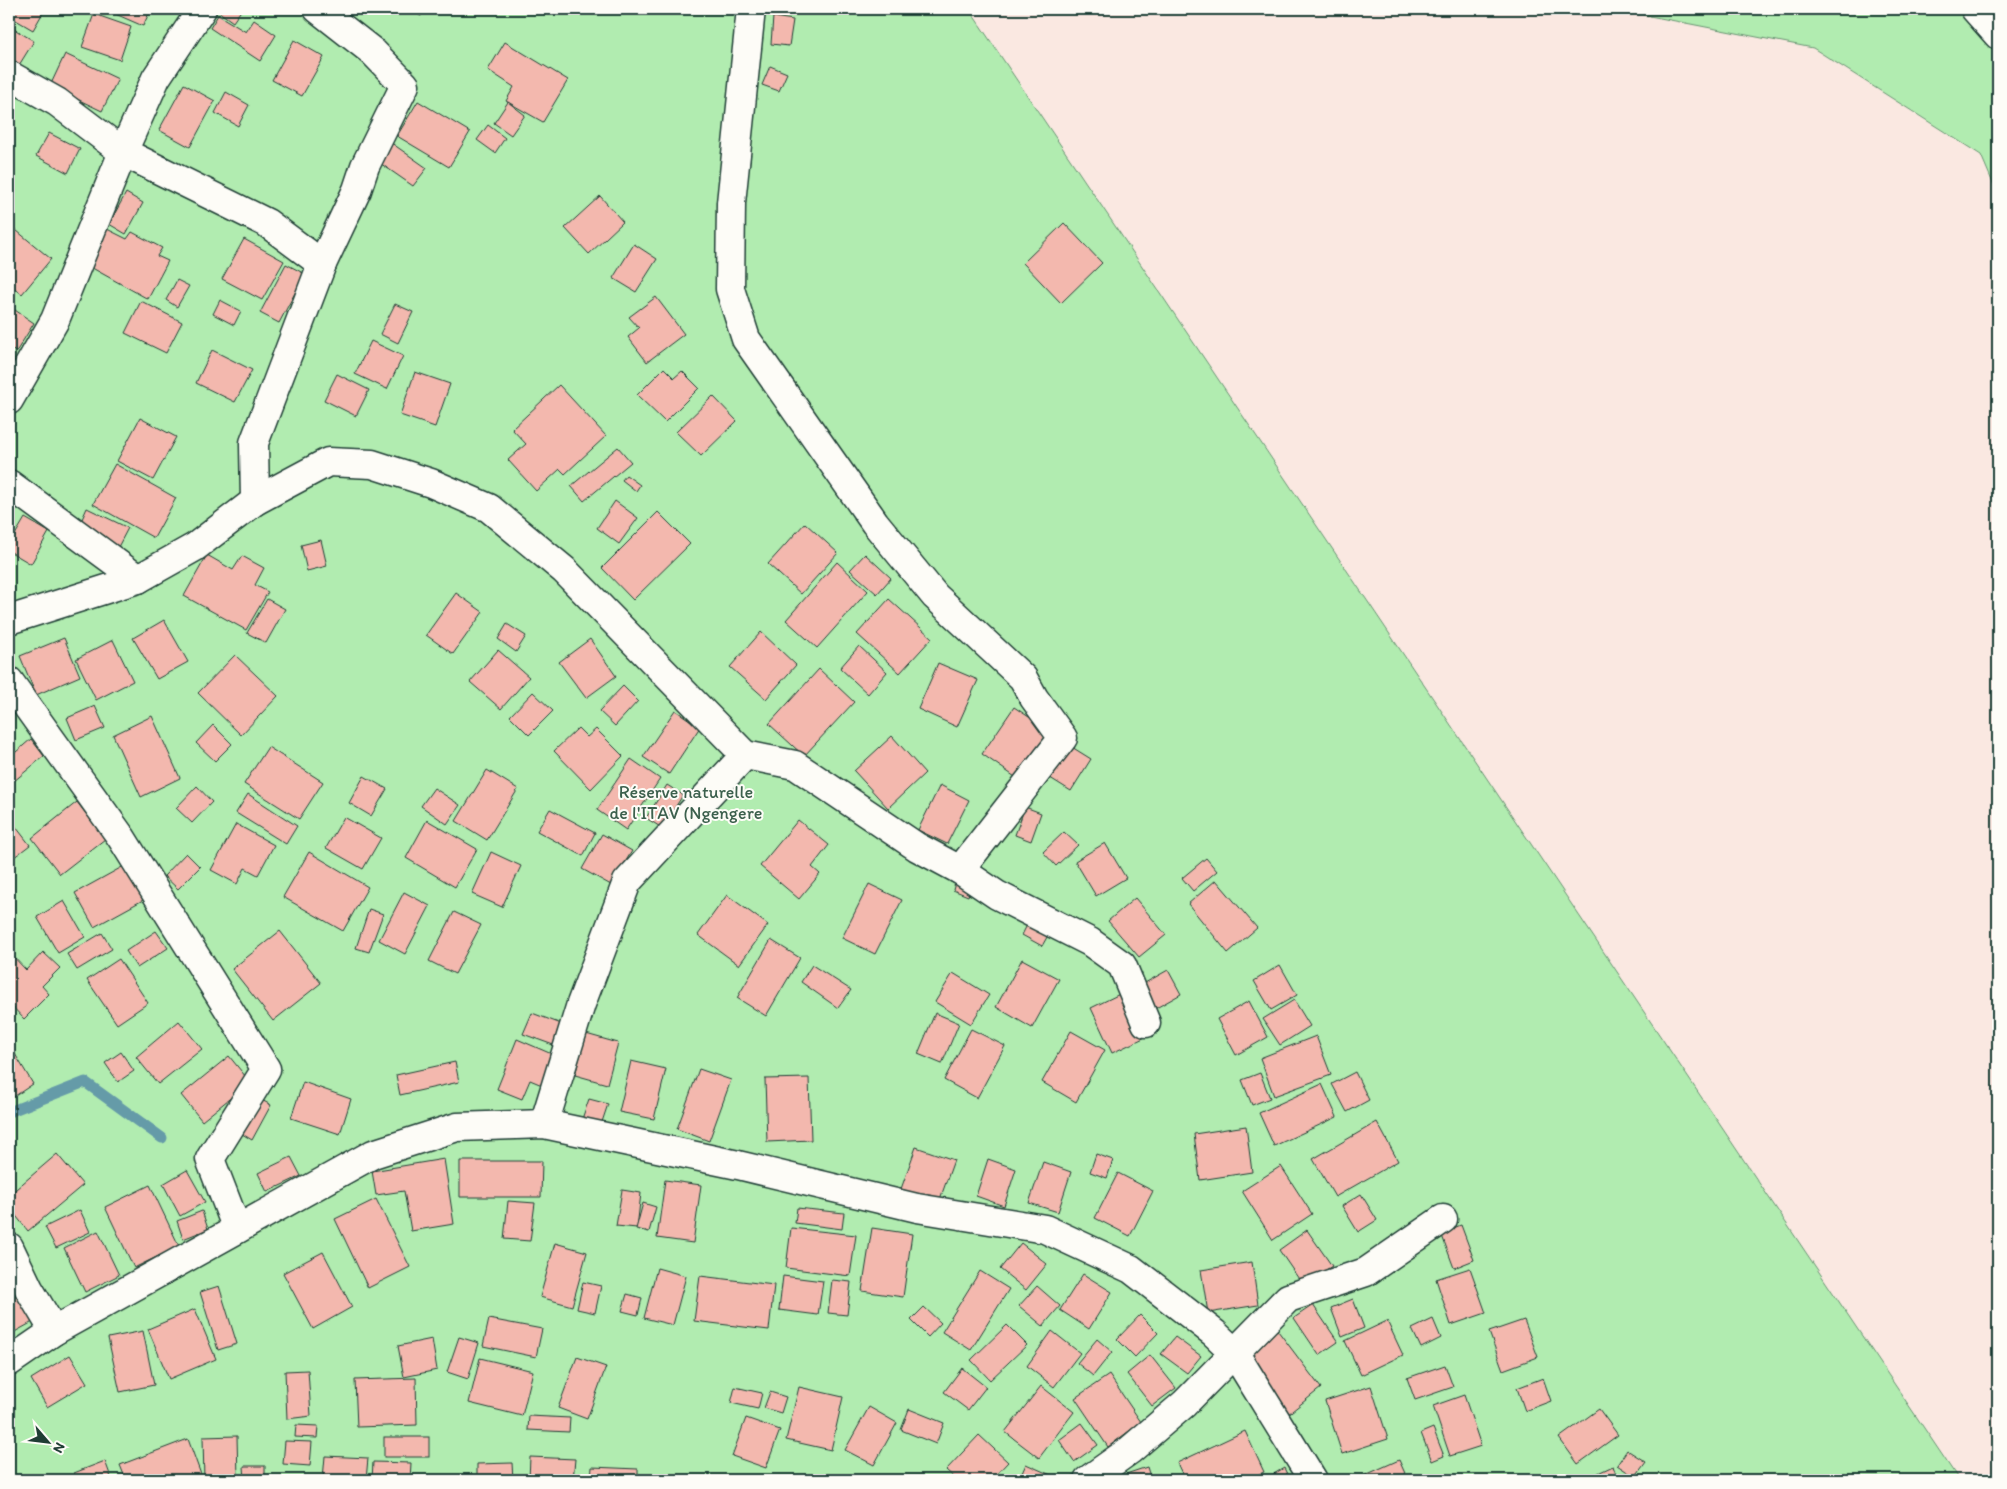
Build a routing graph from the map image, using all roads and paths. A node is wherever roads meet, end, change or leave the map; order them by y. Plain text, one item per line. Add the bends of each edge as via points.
1 (202, 9) edge
2 (318, 9) edge
3 (751, 9) edge
4 (1975, 9) edge
5 (1998, 35) edge
6 (9, 75) edge
7 (123, 152) junction
8 (322, 264) junction
9 (9, 400) edge
10 (9, 484) edge
11 (255, 501) junction
12 (138, 579) junction
13 (9, 620) edge
14 (9, 681) edge
15 (745, 755) junction
16 (960, 870) junction
17 (1146, 1023) dead end
18 (544, 1124) junction
19 (1444, 1219) dead end
20 (237, 1228) junction
21 (9, 1247) edge
22 (54, 1331) junction
23 (1234, 1352) junction
24 (9, 1362) edge
25 (1088, 1480) edge
26 (1313, 1480) edge

1 - 7 street via 156,78
2 - 8 street via 373,52 405,86
3 - 16 street via 731,203 730,289 746,340 875,524 935,596 1023,678 1063,738
4 - 5 street
6 - 7 street via 57,102
7 - 8 street via 267,223
7 - 9 street via 55,320
8 - 11 street via 254,444
10 - 12 street
11 - 12 street via 195,547
11 - 15 street via 328,462 372,464 431,483 489,508 564,570
12 - 13 street
14 - 20 street via 121,837 266,1069 210,1160
15 - 16 street via 795,765 917,847
15 - 18 street via 627,882 581,1004
16 - 17 street via 997,895 1090,942 1122,965
18 - 20 street via 457,1127 372,1154
18 - 23 street via 738,1165 917,1208 1045,1229 1131,1269
19 - 23 street via 1366,1272 1288,1298
20 - 22 street
21 - 22 street
22 - 24 street
23 - 25 street via 1184,1404 1130,1450
23 - 26 street

